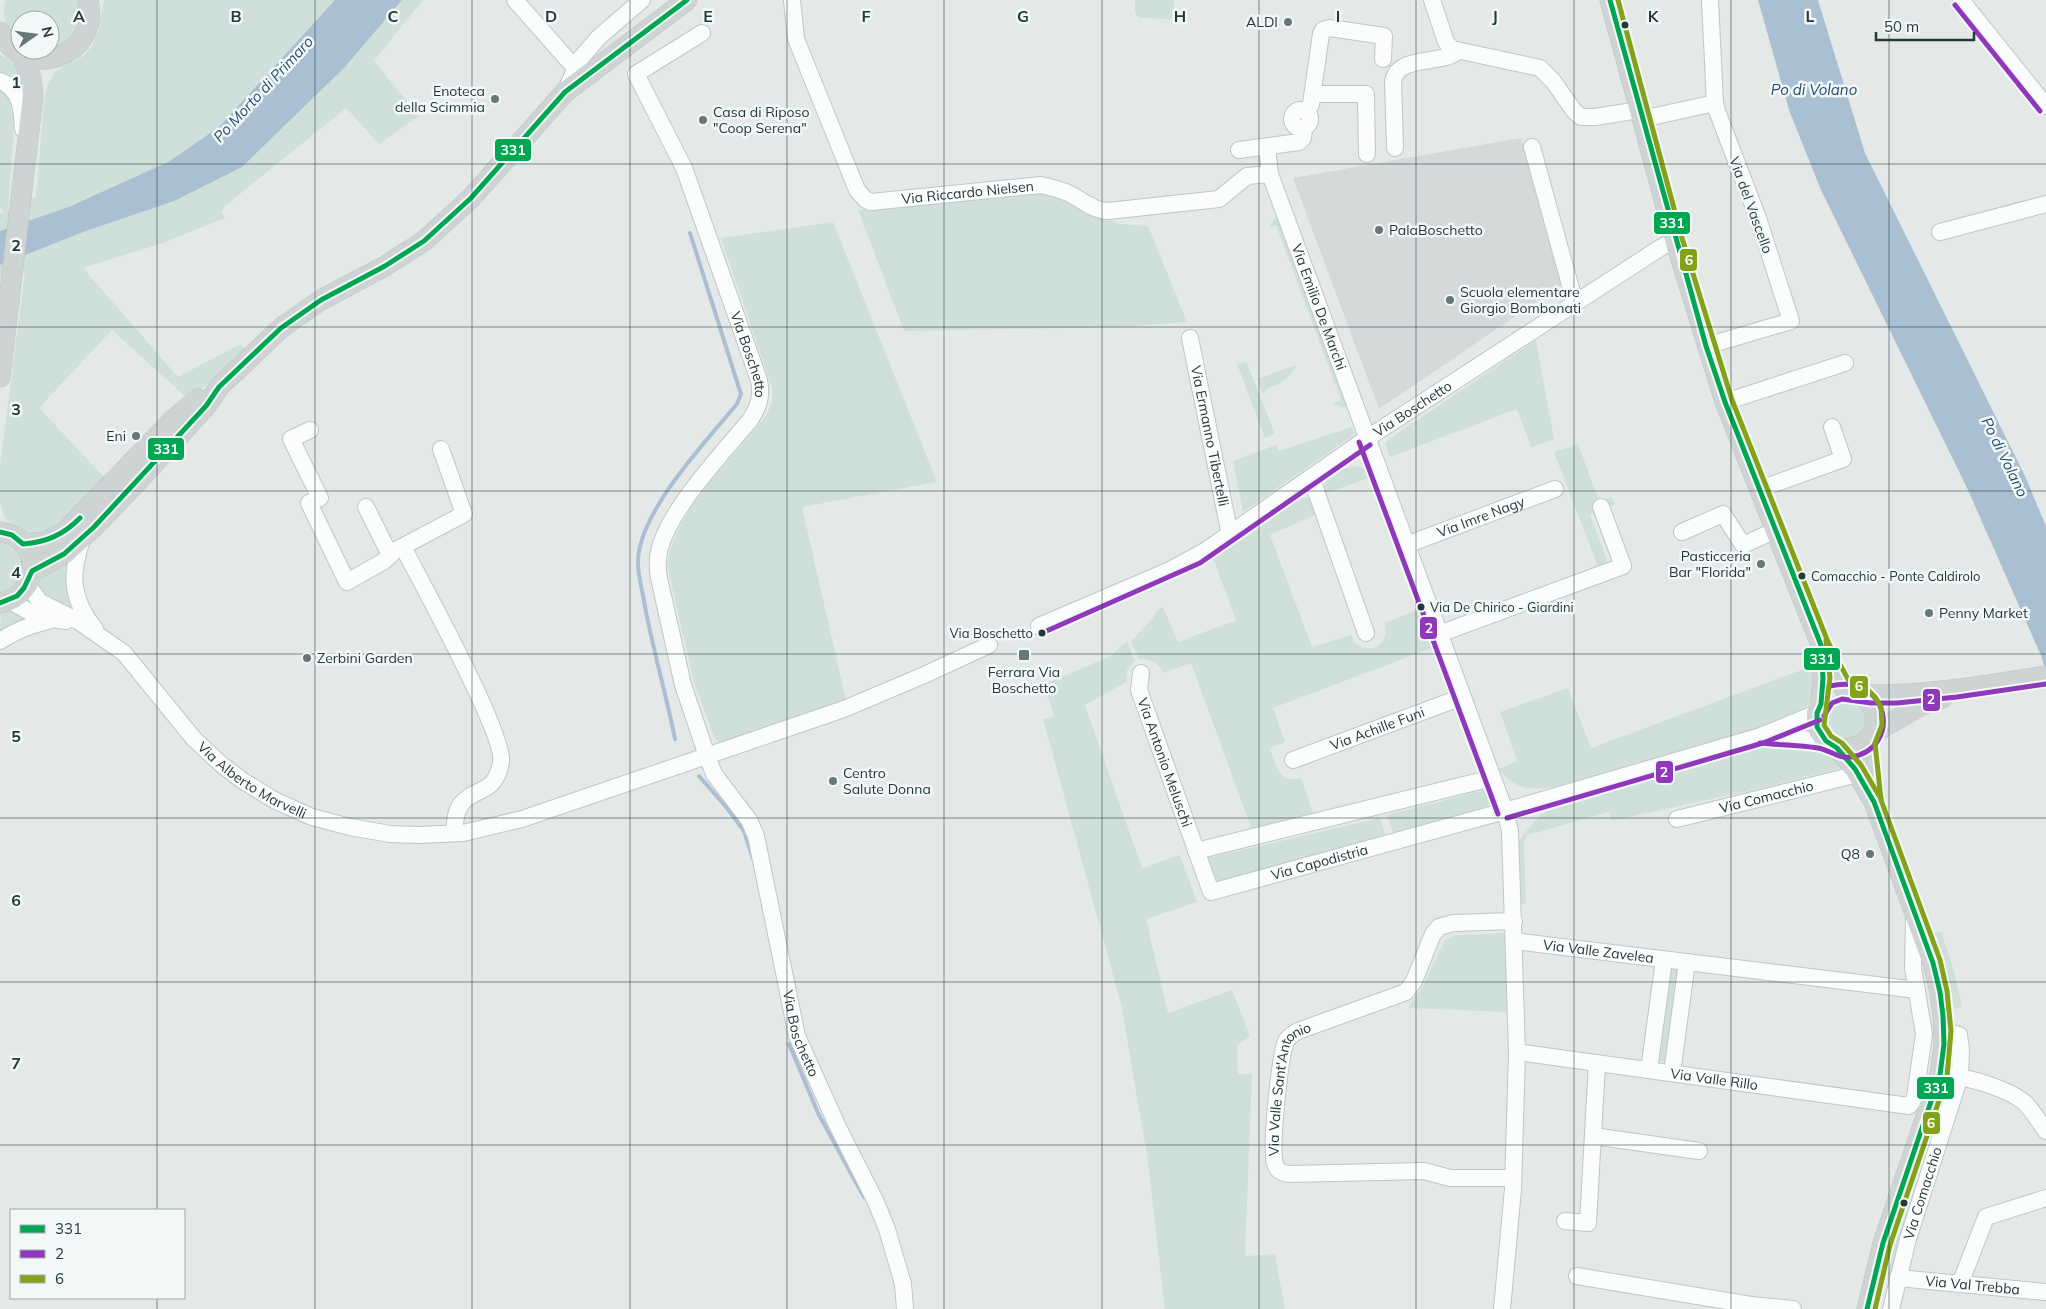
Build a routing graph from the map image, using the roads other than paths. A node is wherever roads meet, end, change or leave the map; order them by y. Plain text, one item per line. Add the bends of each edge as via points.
1 (515, 0) edge
2 (687, 0) edge
3 (792, 0) edge
4 (1432, 0) edge
5 (1610, 0) edge
6 (1710, 0) edge
7 (1960, 0) edge
8 (88, 1) edge
9 (639, 1) edge
10 (702, 33) dead end
11 (8, 44) edge
12 (1458, 51) junction
13 (60, 56) edge
14 (1383, 59) dead end
15 (55, 60) edge
16 (575, 68) junction
17 (0, 81) edge
18 (565, 92) junction
19 (1313, 94) junction
20 (33, 96) junction
21 (1715, 102) junction
22 (2046, 106) edge
23 (1641, 114) junction
24 (1267, 147) junction
25 (1532, 147) dead end
26 (1395, 148) dead end
27 (1239, 150) dead end
28 (1367, 154) dead end
29 (24, 174) junction
30 (1270, 174) junction
31 (2046, 204) edge
32 (1940, 232) dead end
33 (1675, 240) junction
34 (1576, 303) junction
35 (1190, 338) dead end
36 (1706, 346) junction
37 (1845, 362) dead end
38 (0, 377) edge
39 (1725, 402) junction
40 (184, 419) junction
41 (1832, 427) dead end
42 (310, 430) dead end
43 (1366, 439) junction
44 (441, 448) dead end
45 (1312, 477) junction
46 (1555, 489) dead end
47 (1760, 489) junction
48 (366, 507) dead end
49 (1601, 507) dead end
50 (0, 519) edge
51 (1776, 530) junction
52 (1682, 532) dead end
53 (1230, 535) junction
54 (12, 537) edge
55 (83, 537) junction
56 (1406, 545) junction
57 (396, 551) junction
58 (30, 578) junction
59 (5, 602) edge
60 (53, 620) junction
61 (78, 621) junction
62 (1039, 626) dead end
63 (1366, 633) dead end
64 (1439, 634) junction
65 (99, 635) junction
66 (0, 640) edge
67 (989, 645) dead end
68 (1821, 645) junction
69 (1141, 673) dead end
70 (2046, 676) edge
71 (1968, 688) junction
72 (1854, 692) junction
73 (1462, 697) junction
74 (1819, 709) junction
75 (1761, 736) junction
76 (1870, 737) junction
77 (1831, 745) junction
78 (707, 756) junction
79 (1293, 760) dead end
80 (1858, 774) junction
81 (1492, 778) junction
82 (1874, 802) junction
83 (1505, 811) junction
84 (1677, 819) dead end
85 (454, 833) junction
86 (1196, 850) junction
87 (1915, 911) junction
88 (1514, 922) junction
89 (1514, 941) junction
90 (1664, 960) junction
91 (1687, 962) junction
92 (1933, 964) junction
93 (1917, 990) junction
94 (1944, 1031) junction
95 (1517, 1052) junction
96 (1597, 1063) junction
97 (1649, 1070) junction
98 (1672, 1074) junction
99 (1940, 1075) junction
100 (1960, 1076) junction
101 (2046, 1131) edge
102 (1593, 1136) junction
103 (1699, 1151) dead end
104 (1513, 1178) junction
105 (2046, 1198) edge
106 (1565, 1221) dead end
107 (1577, 1276) dead end
108 (1898, 1278) junction
109 (1960, 1284) junction
110 (2046, 1292) edge
111 (905, 1309) edge
112 (1502, 1309) edge
113 (1793, 1309) edge
114 (1867, 1309) edge
115 (1891, 1309) edge

1 - 16 street
2 - 18 main road
3 - 30 street, Via Riccardo Nielsen via 796,39 857,190 871,202 1041,185 1066,192 1093,208 1108,211 1219,199 1247,176
4 - 12 street via 1446,42
5 - 23 main road, Via Comacchio
6 - 21 street, Via del Vascello
7 - 22 street
8 - 13 main road via 89,18 83,37 69,52
9 - 16 street via 599,37
10 - 78 street, Via Boschetto via 636,74 684,168 760,387 760,401 755,414 688,496 667,532 657,560 683,685
11 - 20 main road via 31,78
12 - 23 street via 1540,68 1582,117
12 - 26 street via 1445,59 1409,64 1397,71 1393,81
14 - 19 street via 1384,36 1326,29 1321,34
15 - 20 main road
16 - 18 street
17 - 29 street via 15,90 22,107
18 - 40 main road via 484,184 442,226 404,254 301,312 219,387 203,394
19 - 24 street via 1303,138 1299,142
19 - 28 street via 1366,94
20 - 29 main road
21 - 23 street
21 - 36 street, Via del Vascello via 1792,321
23 - 33 main road, Via Comacchio
24 - 27 street
24 - 30 street, Via Emilio De Marchi
25 - 34 street
29 - 38 main road
30 - 43 street, Via Emilio De Marchi
31 - 32 street
33 - 34 street, Via Boschetto
33 - 36 main road, Via Comacchio
34 - 43 street, Via Boschetto
35 - 53 street, Via Ermanno Tibertelli
36 - 39 main road, Via Comacchio
37 - 39 street
39 - 47 main road, Via Comacchio
40 - 54 main road via 65,532 46,542
40 - 55 main road via 139,480
41 - 47 street via 1843,459
42 - 57 street via 291,439 320,498 309,503 347,582
43 - 45 street, Via Boschetto
43 - 56 street, Via Emilio De Marchi
44 - 57 street via 464,514
45 - 53 street, Via Boschetto
45 - 63 street
46 - 56 street, Via Imre Nagy
47 - 51 main road, Via Comacchio
48 - 57 street
49 - 64 street via 1623,566
50 - 54 main road
51 - 52 street via 1743,545 1723,514
51 - 68 main road, Via Comacchio
53 - 62 street, Via Boschetto via 1186,562
54 - 58 main road via 30,556
55 - 58 main road
55 - 65 street, Via Alberto Marvelli via 73,571 74,584 80,608
56 - 64 street, Via Emilio De Marchi
57 - 85 street via 475,688 501,754 499,771 491,784 460,806
58 - 59 main road via 18,596
58 - 61 street, Via Alberto Marvelli via 40,602
59 - 60 street
60 - 61 street
60 - 66 street via 30,625
61 - 65 street, Via Alberto Marvelli
64 - 73 street, Via Emilio De Marchi
65 - 85 street, Via Alberto Marvelli via 136,666 202,748 230,772 272,798 312,817 350,827 390,834
67 - 78 street via 844,709
68 - 72 main road, Via Comacchio
68 - 74 main road, Via Comacchio via 1823,678
69 - 86 street, Via Antonio Meluschi via 1139,690
70 - 71 main road
71 - 72 main road via 1900,695
71 - 76 main road via 1922,705
72 - 74 main road via 1830,694
72 - 76 main road, Via Comacchio via 1875,710 1876,720
73 - 79 street, Via Achille Funi
73 - 81 street, Via Emilio De Marchi
74 - 75 street, Via Capodistria
74 - 77 main road, Via Comacchio via 1817,727
75 - 77 street, Via Capodistria
75 - 83 street, Via Capodistria
76 - 77 main road via 1853,749
76 - 82 main road, Via Comacchio
77 - 80 main road, Via Comacchio
78 - 85 street, Via Alberto Marvelli via 522,819
78 - 111 street, Via Boschetto via 714,774 749,820 756,836 797,1036 887,1229 903,1284
80 - 82 main road, Via Comacchio
80 - 84 street, Via Comacchio
81 - 83 street, Via Emilio De Marchi
81 - 86 street
82 - 87 main road, Via Comacchio
83 - 86 street, Via Capodistria via 1211,892
83 - 88 street, Via Emilio De Marchi via 1511,839
87 - 92 main road, Via Comacchio
87 - 93 street via 1913,956
88 - 89 street, Via Emilio De Marchi
88 - 104 street, Via Valle Sant'Antonio via 1442,925 1432,934 1414,981 1406,992 1290,1036 1284,1050 1276,1103 1274,1156 1277,1169 1289,1174 1424,1172 1446,1177
89 - 90 street, Via Valle Zavelea
89 - 95 street
90 - 91 street, Via Valle Zavelea
90 - 97 street
91 - 93 street, Via Valle Zavelea
91 - 98 street
92 - 93 street via 1922,976
92 - 94 main road, Via Comacchio
93 - 98 street, Via Valle Rillo via 1924,1034 1914,1100 1909,1106
94 - 99 main road, Via Comacchio
94 - 100 street, Via Comacchio via 1959,1035 1962,1049
95 - 96 street, Via Valle Rillo
95 - 104 street
96 - 97 street, Via Valle Rillo
96 - 102 street
97 - 98 street, Via Valle Rillo
99 - 100 street
99 - 114 main road, Via Comacchio via 1883,1243
100 - 101 street via 2023,1101
100 - 108 street, Via Comacchio
102 - 103 street
102 - 106 street via 1588,1222
104 - 112 street
105 - 109 street via 1986,1217
107 - 113 street
108 - 109 street, Via Val Trebba
108 - 115 street, Via Comacchio
109 - 110 street, Via Val Trebba

